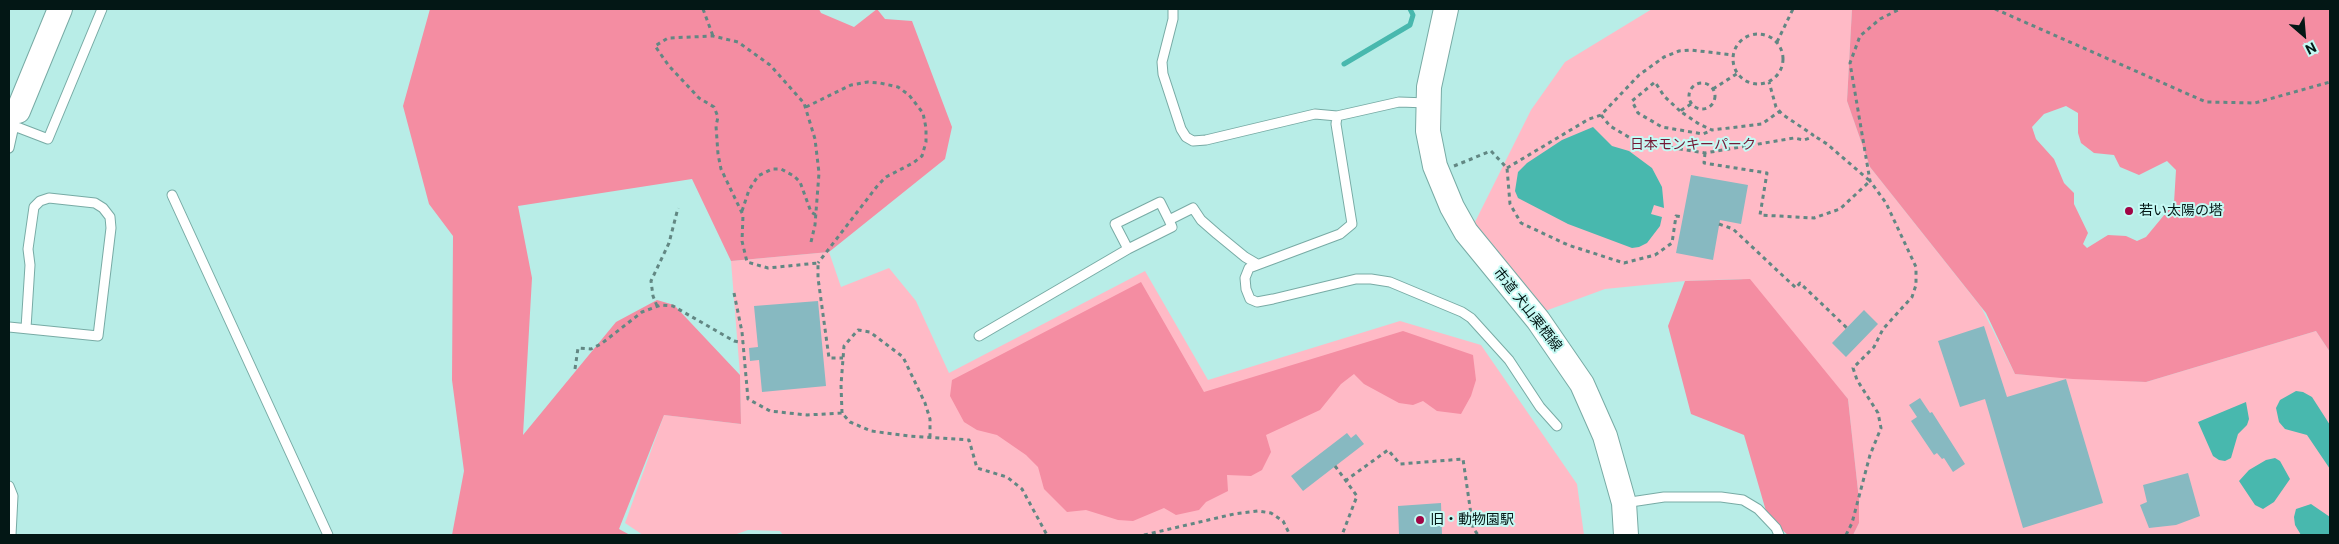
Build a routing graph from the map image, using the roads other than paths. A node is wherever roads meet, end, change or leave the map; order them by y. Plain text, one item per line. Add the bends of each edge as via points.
1 (60, 9) edge
2 (102, 9) edge
3 (1173, 9) edge
4 (1446, 9) edge
5 (1429, 95) junction
6 (1338, 116) junction
7 (14, 120) edge
8 (9, 148) edge
9 (172, 195) dead end
10 (1169, 220) junction
11 (1128, 249) junction
12 (1257, 264) junction
13 (9, 327) edge
14 (26, 328) junction
15 (979, 336) dead end
16 (1557, 426) dead end
17 (9, 486) edge
18 (1624, 503) junction
19 (10, 535) edge
20 (328, 535) edge
21 (1626, 535) edge
22 (1779, 535) edge

1 - 7 street
2 - 7 lane via 48,140
3 - 6 lane via 1162,62 1163,74 1186,137 1193,141 1206,140 1315,114
4 - 5 street, 市道 犬山栗栖線
5 - 6 lane
5 - 18 street, 市道 犬山栗栖線 via 1428,131 1432,153 1452,207 1466,232 1538,320 1582,384 1605,436
6 - 12 lane via 1336,124 1352,224 1340,234
7 - 8 lane
9 - 20 lane
10 - 11 lane via 1172,227
10 - 11 lane via 1160,202 1116,224
10 - 12 lane via 1193,208 1217,234
11 - 15 lane
12 - 16 lane via 1249,268 1245,278 1250,299 1257,302 1342,282 1371,279 1390,282 1462,312 1481,327 1509,360 1540,407
13 - 14 lane
14 - 14 lane via 28,250 34,207 49,198 96,203 110,218 111,228 98,336
17 - 19 lane via 13,496
18 - 21 street, 市道 犬山栗栖線
18 - 22 lane via 1664,496 1743,500 1758,509

